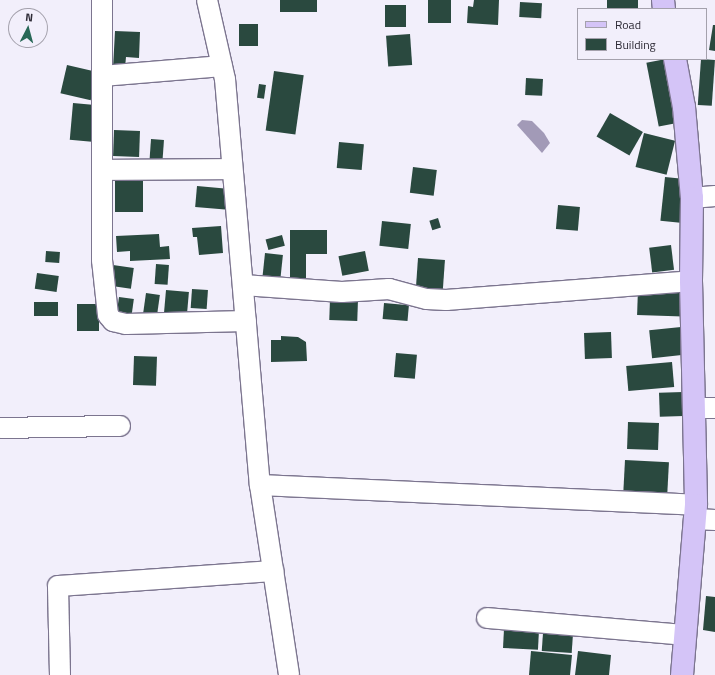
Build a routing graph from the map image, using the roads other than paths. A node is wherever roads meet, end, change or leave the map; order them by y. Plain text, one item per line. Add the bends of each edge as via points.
1 (102, 0) edge
2 (207, 0) edge
3 (675, 60) edge
4 (222, 66) junction
5 (103, 76) junction
6 (232, 169) junction
7 (103, 170) junction
8 (715, 196) edge
9 (692, 198) junction
10 (691, 281) junction
11 (243, 285) junction
12 (246, 321) junction
13 (705, 408) edge
14 (120, 426) dead end
15 (0, 428) edge
16 (260, 485) junction
17 (702, 514) edge
18 (273, 571) junction
19 (487, 618) dead end
20 (685, 635) junction
21 (60, 675) edge
22 (288, 675) edge
23 (682, 675) edge

1 - 5 street
2 - 4 street
3 - 9 main road via 684,107
4 - 5 street
4 - 6 street
5 - 7 street
6 - 7 street
6 - 11 street
7 - 12 street via 102,260 108,315 114,321 126,324
8 - 9 street
9 - 10 main road
10 - 11 street via 446,300 389,289 342,292
10 - 13 main road
11 - 12 street
12 - 16 street
13 - 17 main road
14 - 15 street
16 - 17 street
16 - 18 street
17 - 20 main road
18 - 21 street via 58,586
18 - 22 street
19 - 20 street
20 - 23 main road

